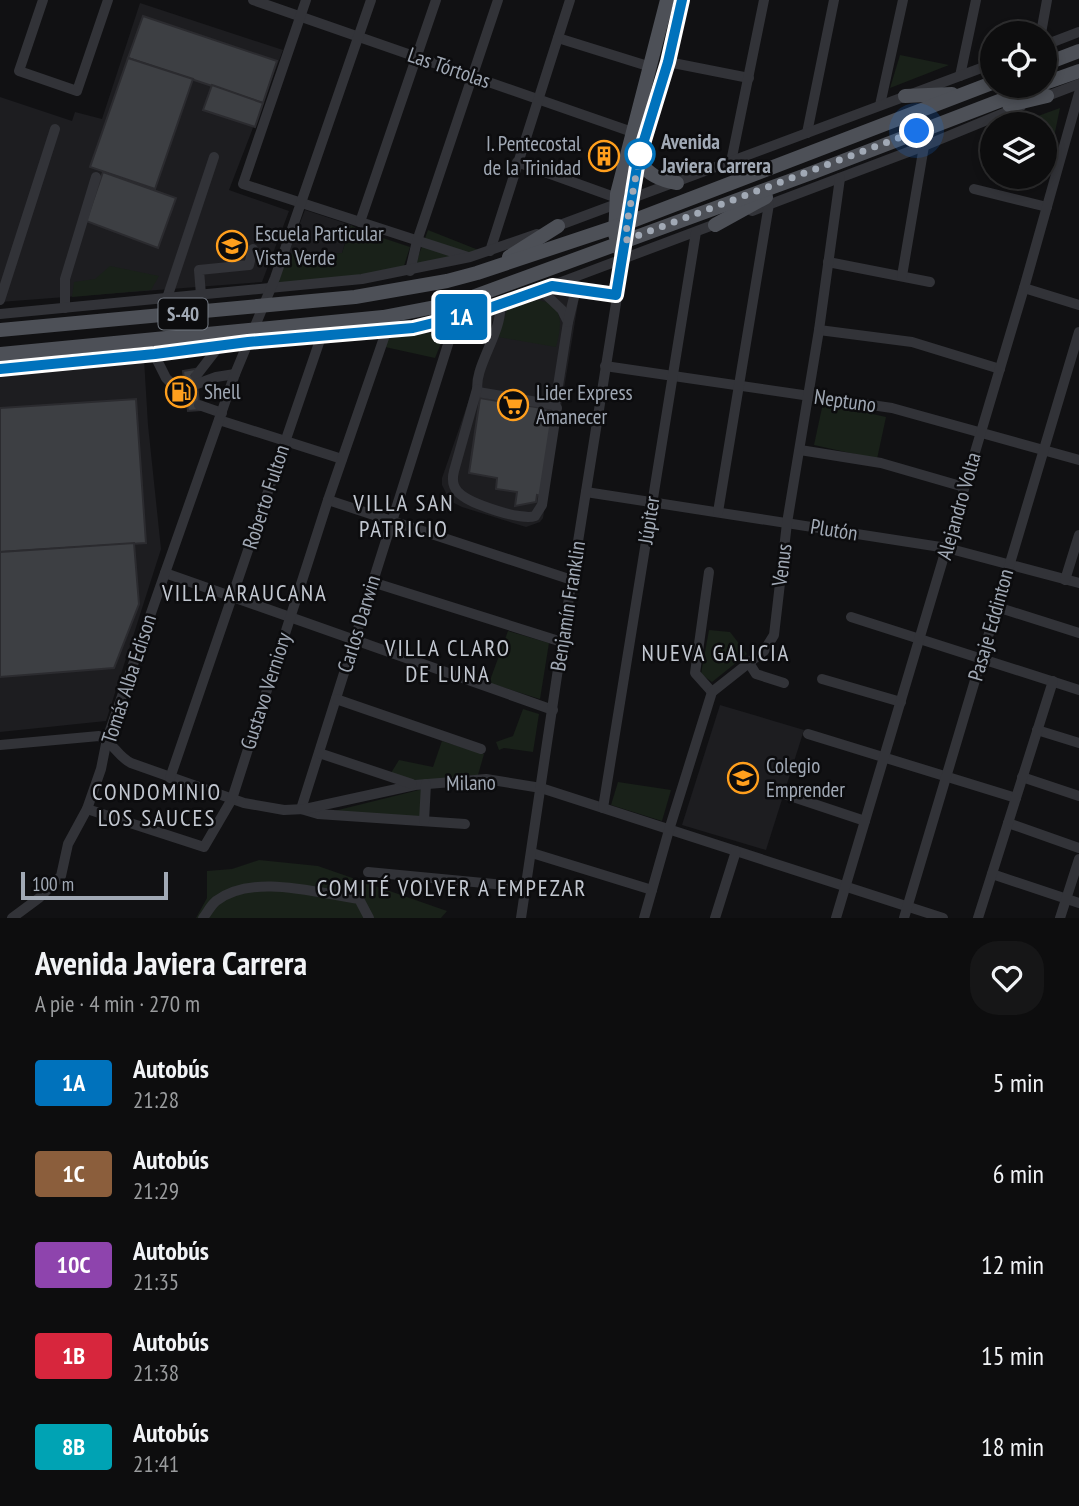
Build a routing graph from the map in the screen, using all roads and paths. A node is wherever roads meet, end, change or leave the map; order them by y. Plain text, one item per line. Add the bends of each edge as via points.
1 (43, 0) edge
2 (108, 0) edge
3 (253, 0) edge
4 (306, 0) edge
5 (371, 0) edge
6 (436, 0) edge
7 (498, 0) edge
8 (570, 0) edge
9 (667, 0) edge
10 (682, 0) edge
11 (764, 0) edge
12 (834, 0) edge
13 (903, 0) edge
14 (976, 0) edge
15 (1047, 0) edge
16 (300, 16) junction
17 (1043, 21) edge
18 (1079, 32) edge
19 (359, 36) junction
20 (558, 38) junction
21 (1057, 40) edge
22 (1079, 51) edge
23 (417, 57) junction
24 (1057, 59) edge
25 (668, 62) junction
26 (651, 67) junction
27 (980, 68) edge
28 (1079, 71) edge
29 (472, 76) junction
30 (960, 76) junction
31 (749, 78) junction
32 (1057, 81) edge
33 (1079, 84) edge
34 (1057, 86) edge
35 (980, 88) edge
36 (1079, 93) edge
37 (964, 94) junction
38 (905, 96) junction
39 (1013, 98) edge
40 (1022, 98) edge
41 (537, 99) junction
42 (880, 105) junction
43 (55, 129) dead end
44 (638, 133) junction
45 (807, 133) junction
46 (924, 146) junction
47 (214, 157) dead end
48 (638, 160) junction
49 (517, 162) junction
50 (732, 162) junction
51 (814, 172) junction
52 (96, 177) dead end
53 (839, 178) junction
54 (677, 183) junction
55 (974, 190) dead end
56 (621, 201) junction
57 (301, 203) junction
58 (769, 204) junction
59 (1047, 207) junction
60 (360, 222) junction
61 (621, 225) junction
62 (715, 225) junction
63 (558, 226) junction
64 (696, 232) junction
65 (417, 241) junction
66 (622, 242) junction
67 (253, 249) dead end
68 (490, 251) junction
69 (470, 257) junction
70 (623, 259) junction
71 (828, 262) junction
72 (410, 271) junction
73 (477, 273) junction
74 (902, 276) junction
75 (930, 282) dead end
76 (547, 288) junction
77 (1024, 288) junction
78 (271, 289) junction
79 (578, 290) junction
80 (201, 295) junction
81 (616, 295) junction
82 (0, 297) edge
83 (167, 298) junction
84 (264, 305) junction
85 (499, 305) junction
86 (1079, 305) edge
87 (65, 308) junction
88 (0, 314) edge
89 (456, 319) junction
90 (568, 322) junction
91 (306, 324) junction
92 (413, 328) junction
93 (0, 330) edge
94 (819, 330) junction
95 (386, 332) junction
96 (1079, 332) edge
97 (251, 335) junction
98 (321, 337) junction
99 (99, 344) junction
100 (220, 345) junction
101 (0, 354) edge
102 (155, 354) junction
103 (606, 366) junction
104 (4, 368) edge
105 (1000, 369) junction
106 (235, 374) junction
107 (673, 376) junction
108 (738, 386) junction
109 (477, 389) junction
110 (185, 394) dead end
111 (808, 396) junction
112 (199, 405) dead end
113 (555, 405) junction
114 (220, 416) junction
115 (981, 432) junction
116 (284, 441) junction
117 (1044, 449) junction
118 (800, 450) junction
119 (342, 459) junction
120 (1079, 460) edge
121 (964, 487) junction
122 (586, 492) junction
123 (328, 500) junction
124 (652, 502) junction
125 (718, 512) junction
126 (391, 521) junction
127 (787, 523) junction
128 (1079, 535) edge
129 (947, 548) junction
130 (1009, 565) junction
131 (709, 572) dead end
132 (165, 573) junction
133 (572, 580) junction
134 (1065, 580) junction
135 (372, 582) junction
136 (1079, 583) edge
137 (233, 597) junction
138 (997, 607) junction
139 (290, 617) junction
140 (851, 617) dead end
141 (1079, 633) edge
142 (920, 638) junction
143 (354, 640) junction
144 (562, 642) junction
145 (982, 659) junction
146 (749, 663) junction
147 (822, 679) dead end
148 (1053, 681) junction
149 (784, 683) dead end
150 (1079, 690) edge
151 (712, 692) junction
152 (336, 699) junction
153 (901, 702) junction
154 (553, 710) junction
155 (1037, 730) junction
156 (808, 734) dead end
157 (107, 739) junction
158 (1079, 743) edge
159 (0, 745) edge
160 (481, 749) dead end
161 (319, 753) junction
162 (884, 756) junction
163 (946, 776) junction
164 (1022, 777) junction
165 (170, 778) junction
166 (420, 785) junction
167 (541, 788) junction
168 (787, 796) dead end
169 (1079, 796) edge
170 (1016, 798) junction
171 (232, 799) junction
172 (603, 808) junction
173 (87, 809) junction
174 (301, 809) junction
175 (424, 821) junction
176 (865, 821) junction
177 (1008, 823) junction
178 (465, 824) dead end
179 (669, 830) junction
180 (1079, 848) edge
181 (736, 851) junction
182 (532, 853) junction
183 (1079, 859) edge
184 (368, 872) dead end
185 (992, 874) junction
186 (526, 887) junction
187 (845, 887) junction
188 (652, 890) junction
189 (1066, 899) junction
190 (1079, 903) edge
191 (907, 906) junction
192 (525, 917) edge
193 (12, 918) edge
194 (203, 918) edge
195 (369, 918) edge
196 (644, 918) edge
197 (715, 918) edge
198 (836, 918) edge
199 (904, 918) edge
200 (943, 918) edge
201 (978, 918) edge
202 (1060, 918) edge

1 - 2 street via 19,71 77,91
3 - 16 street, Las Tórtolas
4 - 16 street
5 - 19 street, Tomás Alba Edison
6 - 23 street
7 - 29 street
8 - 20 street
9 - 26 main road
10 - 25 main road
11 - 31 street
12 - 45 street
13 - 42 street
14 - 30 street
15 - 17 street
16 - 19 street, Las Tórtolas
16 - 57 street via 243,184
18 - 21 street
19 - 23 street, Las Tórtolas
19 - 57 street, Tomás Alba Edison
20 - 26 street
20 - 41 street
22 - 24 main road
23 - 29 street, Las Tórtolas
23 - 60 street
25 - 31 street
25 - 44 main road
26 - 44 main road
27 - 30 street
28 - 32 main road
29 - 41 street, Las Tórtolas
29 - 65 street
30 - 38 street
31 - 50 street
33 - 34 street
35 - 37 main road, S-40
36 - 59 street, Alejandro Volta
37 - 38 main road
37 - 61 main road, S-40
38 - 42 street
39 - 51 main road, S-40
40 - 46 street
41 - 44 street, Las Tórtolas
41 - 49 street
42 - 45 street
43 - 82 street
44 - 48 main road
44 - 56 main road
45 - 50 street
46 - 53 street
46 - 74 street
47 - 83 street
48 - 54 main road via 658,179
48 - 56 main road
49 - 56 street
49 - 68 street
50 - 54 street
51 - 62 main road
51 - 66 main road, S-40
52 - 87 street via 65,279
53 - 58 street
53 - 71 street, Venus
54 - 56 street
55 - 59 street
56 - 61 main road
56 - 63 street
57 - 60 street
57 - 78 street, Tomás Alba Edison
58 - 62 street
58 - 108 street
59 - 77 street, Alejandro Volta
60 - 65 street
61 - 66 main road
61 - 73 main road, S-40
62 - 64 street
63 - 68 street
63 - 73 main road
64 - 70 street
64 - 107 street, Júpiter
65 - 69 street
65 - 72 street
66 - 70 main road
66 - 91 main road, S-40 via 456,303 391,316
67 - 80 street via 248,265 199,270
68 - 69 street
69 - 72 street
70 - 76 street
70 - 81 street, Benjamín Franklin
71 - 74 street
71 - 94 street, Venus
72 - 78 street
73 - 84 main road, S-40 via 401,290
74 - 75 street
76 - 79 street
76 - 85 street
76 - 90 street
77 - 86 street
77 - 105 street, Alejandro Volta
78 - 80 street
78 - 84 street, Tomás Alba Edison
79 - 81 street
79 - 90 street
80 - 83 street
81 - 103 street, Benjamín Franklin
83 - 87 street
84 - 93 main road, S-40
84 - 97 street, Tomás Alba Edison
85 - 89 street
85 - 109 street via 499,320
87 - 88 street
89 - 92 street
89 - 126 street, Carlos Darwin
90 - 113 street
91 - 92 main road
91 - 97 main road, S-40
92 - 95 street
94 - 105 street via 912,342
94 - 111 street, Venus
95 - 98 street
95 - 119 street, Gustavo Verniory
96 - 117 street, Pasaje Eddinton
97 - 98 street
97 - 99 main road, S-40
97 - 100 street
97 - 106 street, Tomás Alba Edison
98 - 116 street, Roberto Fulton
99 - 101 main road, S-40
99 - 104 main road
100 - 102 street
100 - 106 street via 197,380
102 - 104 street
102 - 110 street via 166,379
103 - 107 street, Neptuno
103 - 122 street, Benjamín Franklin
105 - 115 street, Alejandro Volta
106 - 114 street, Tomás Alba Edison
107 - 108 street, Neptuno
107 - 124 street, Júpiter
108 - 111 street, Neptuno
108 - 125 street
109 - 113 street
109 - 113 street via 454,484 470,501 525,518 536,516 542,505
111 - 115 street, Neptuno via 891,408
111 - 118 street, Venus
112 - 114 street
114 - 116 street
114 - 132 street, Tomás Alba Edison
115 - 117 street, Neptuno
115 - 121 street, Alejandro Volta
116 - 119 street
116 - 137 street, Roberto Fulton
117 - 120 street, Neptuno
117 - 130 street, Pasaje Eddinton
118 - 121 street via 881,463
118 - 127 street, Venus
119 - 123 street, Gustavo Verniory
121 - 129 street, Alejandro Volta
122 - 124 street, Plutón
122 - 133 street, Benjamín Franklin
123 - 126 street
123 - 139 street, Gustavo Verniory
124 - 125 street, Plutón
124 - 172 street, Júpiter
125 - 127 street, Plutón
126 - 133 street
126 - 135 street, Carlos Darwin
127 - 129 street, Plutón
127 - 146 street, Venus via 774,635 764,652
128 - 134 street
129 - 130 street, Plutón
129 - 142 street, Alejandro Volta
130 - 134 street, Plutón
130 - 138 street, Pasaje Eddinton
131 - 151 street via 695,673
132 - 137 street
132 - 157 street, Tomás Alba Edison
133 - 144 street, Benjamín Franklin
134 - 136 street, Plutón
135 - 143 street, Carlos Darwin
135 - 144 street
137 - 139 street
137 - 165 street, Roberto Fulton
138 - 141 street
138 - 145 street, Pasaje Eddinton
139 - 143 street
139 - 171 street, Gustavo Verniory
140 - 142 street
142 - 145 street
142 - 153 street, Alejandro Volta
143 - 152 street, Carlos Darwin
143 - 154 street
144 - 154 street, Benjamín Franklin
145 - 148 street
145 - 163 street, Pasaje Eddinton
146 - 149 street via 756,674
146 - 151 street, Venus
147 - 153 street
148 - 150 street
148 - 155 street
151 - 179 street
152 - 160 street
152 - 161 street, Carlos Darwin
153 - 162 street, Alejandro Volta
154 - 167 street, Benjamín Franklin
155 - 158 street
155 - 164 street
156 - 162 street
157 - 159 street via 81,736
157 - 165 street, Milano via 125,761
157 - 173 street, Tomás Alba Edison
161 - 166 street
161 - 174 street, Carlos Darwin
162 - 163 street
162 - 176 street, Alejandro Volta
163 - 170 street
163 - 191 street, Pasaje Eddinton
164 - 169 street
164 - 170 street
165 - 171 street, Milano
166 - 167 street, Milano via 486,779
166 - 174 street, Milano
166 - 175 street
167 - 172 street, Milano
167 - 182 street, Benjamín Franklin
168 - 176 street
170 - 177 street
171 - 173 street, Gustavo Verniory via 204,848
171 - 174 street, Milano
172 - 179 street, Milano
173 - 193 street, Tomás Alba Edison via 68,844 61,876
174 - 175 street
175 - 178 street
176 - 187 street, Alejandro Volta
177 - 180 street
177 - 185 street
179 - 181 street, Milano
179 - 188 street
181 - 187 street, Milano
181 - 197 street
182 - 186 street, Benjamín Franklin
182 - 188 street
183 - 189 street
184 - 186 street
185 - 189 street
185 - 201 street
186 - 192 street, Benjamín Franklin
187 - 191 street, Milano
187 - 198 street, Alejandro Volta
188 - 196 street
189 - 190 street
189 - 202 street
191 - 199 street, Pasaje Eddinton
191 - 200 street, Milano
194 - 195 street via 215,902 238,889 260,885 359,899

